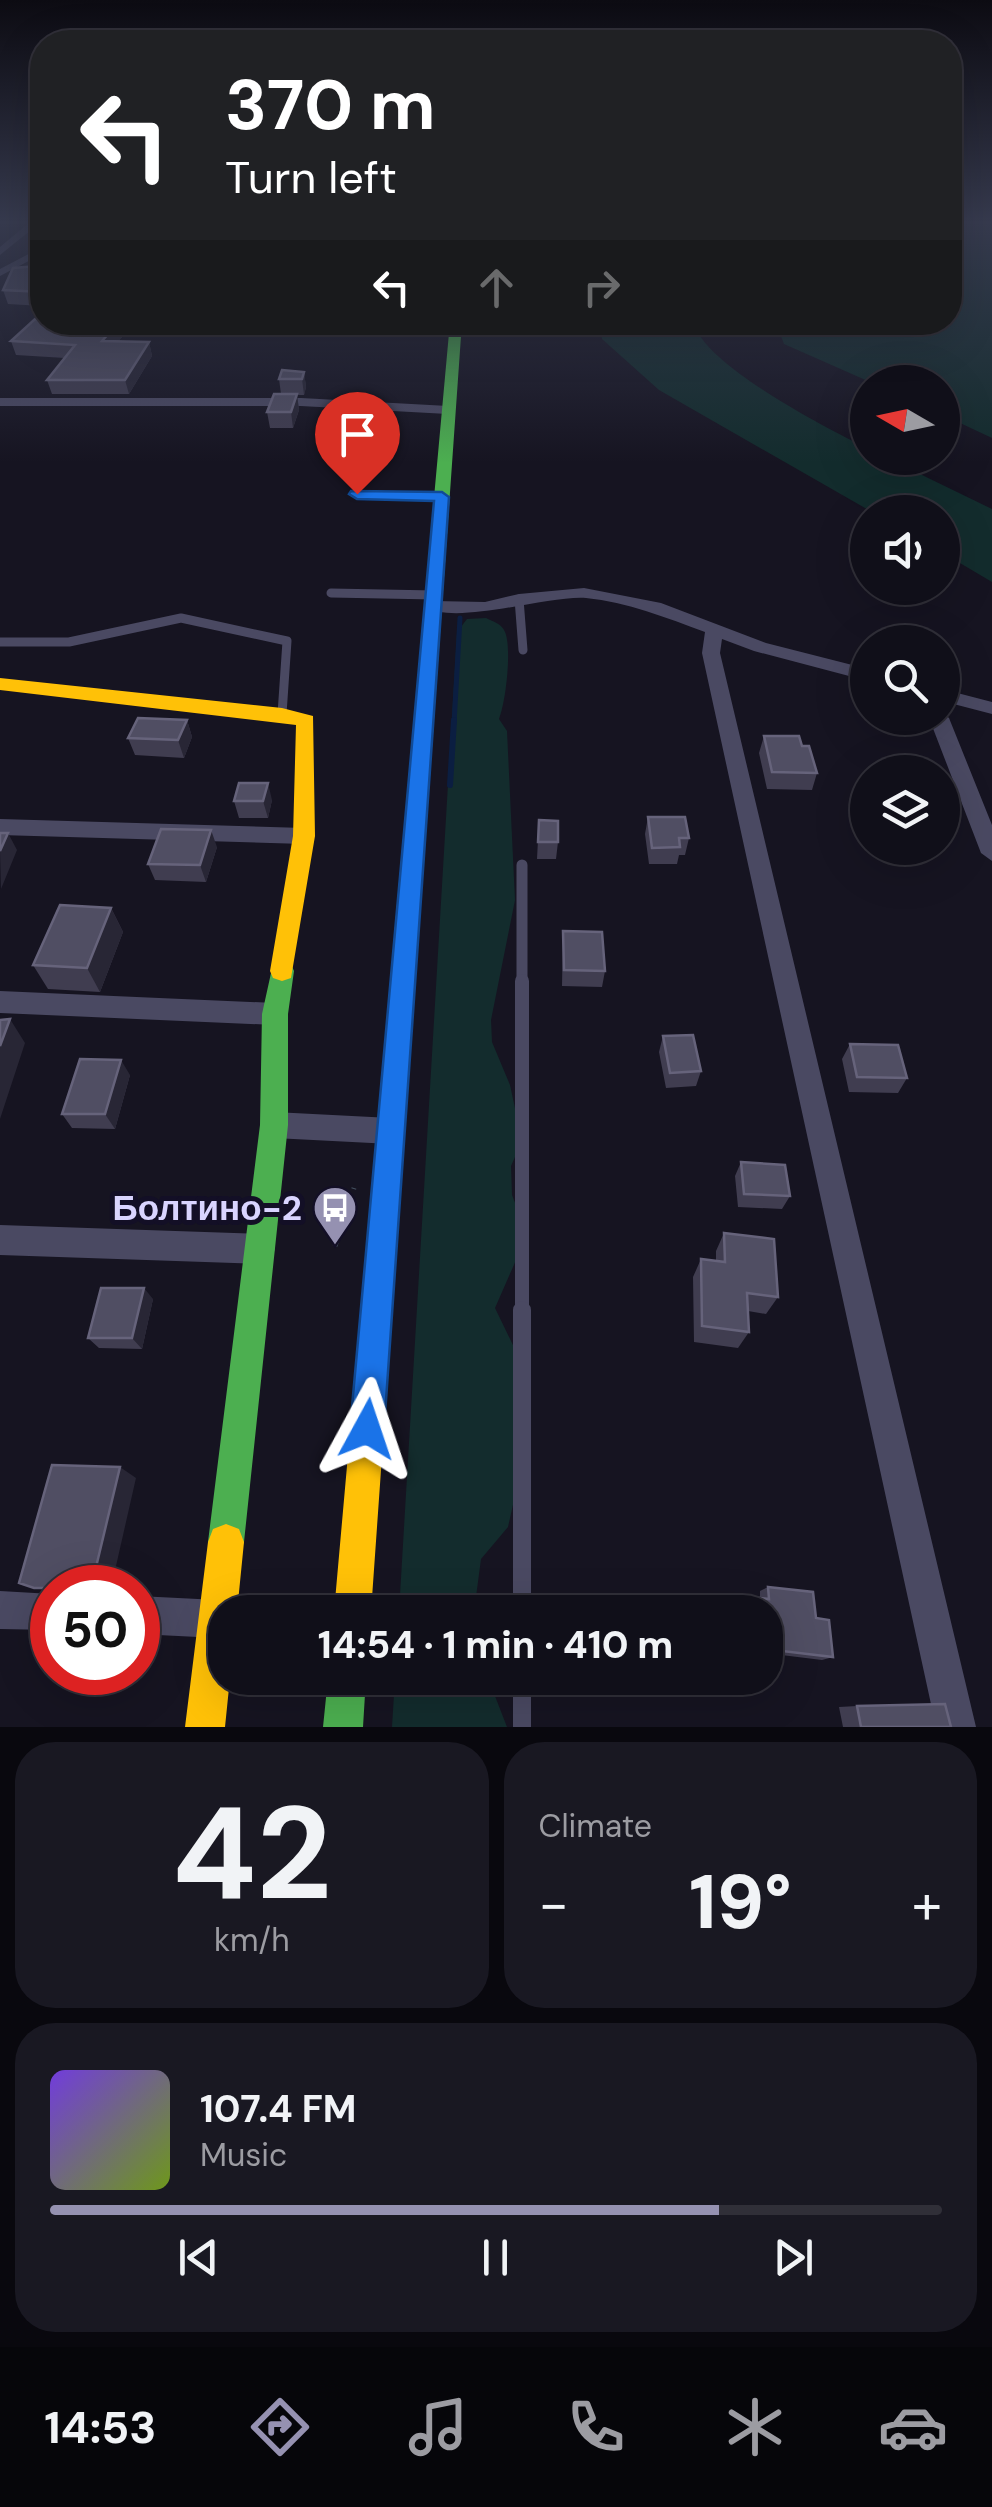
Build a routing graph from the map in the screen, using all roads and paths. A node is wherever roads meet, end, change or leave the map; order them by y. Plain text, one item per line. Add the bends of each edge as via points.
1 (455, 335) edge
2 (0, 402) edge
3 (448, 410) junction
4 (357, 494) dead end
5 (442, 497) junction
6 (331, 593) dead end
7 (519, 599) junction
8 (434, 600) junction
9 (714, 632) junction
10 (0, 642) edge
11 (523, 650) dead end
12 (850, 670) edge
13 (0, 684) edge
14 (960, 699) edge
15 (992, 708) edge
16 (282, 714) junction
17 (946, 735) edge
18 (0, 827) edge
19 (304, 836) junction
20 (992, 853) edge
21 (522, 865) dead end
22 (0, 1002) edge
23 (275, 1014) junction
24 (274, 1125) junction
25 (391, 1130) junction
26 (0, 1240) edge
27 (260, 1249) junction
28 (221, 1595) edge
29 (353, 1595) edge
30 (522, 1595) edge
31 (0, 1610) edge
32 (30, 1611) edge
33 (160, 1616) edge
34 (208, 1618) edge
35 (210, 1695) edge
36 (346, 1695) edge
37 (522, 1695) edge
38 (206, 1727) edge
39 (343, 1727) edge
40 (522, 1727) edge
41 (956, 1727) edge

1 - 3 main road
2 - 3 lane via 301,402
3 - 5 main road
4 - 5 lane
5 - 8 main road
6 - 8 lane
7 - 8 street via 485,607
7 - 9 street via 584,593 655,607
7 - 11 lane
8 - 25 main road
9 - 12 street
9 - 41 street via 711,653
10 - 16 lane via 70,642 181,618 287,641
13 - 16 main road
14 - 15 street
16 - 19 main road via 306,722
17 - 20 street
18 - 19 street
19 - 23 main road
21 - 30 lane
22 - 23 street
23 - 24 main road
24 - 25 street
24 - 27 main road
25 - 29 main road
26 - 27 street
27 - 28 main road
31 - 32 street
33 - 34 street
35 - 38 main road
36 - 39 main road
37 - 40 lane

